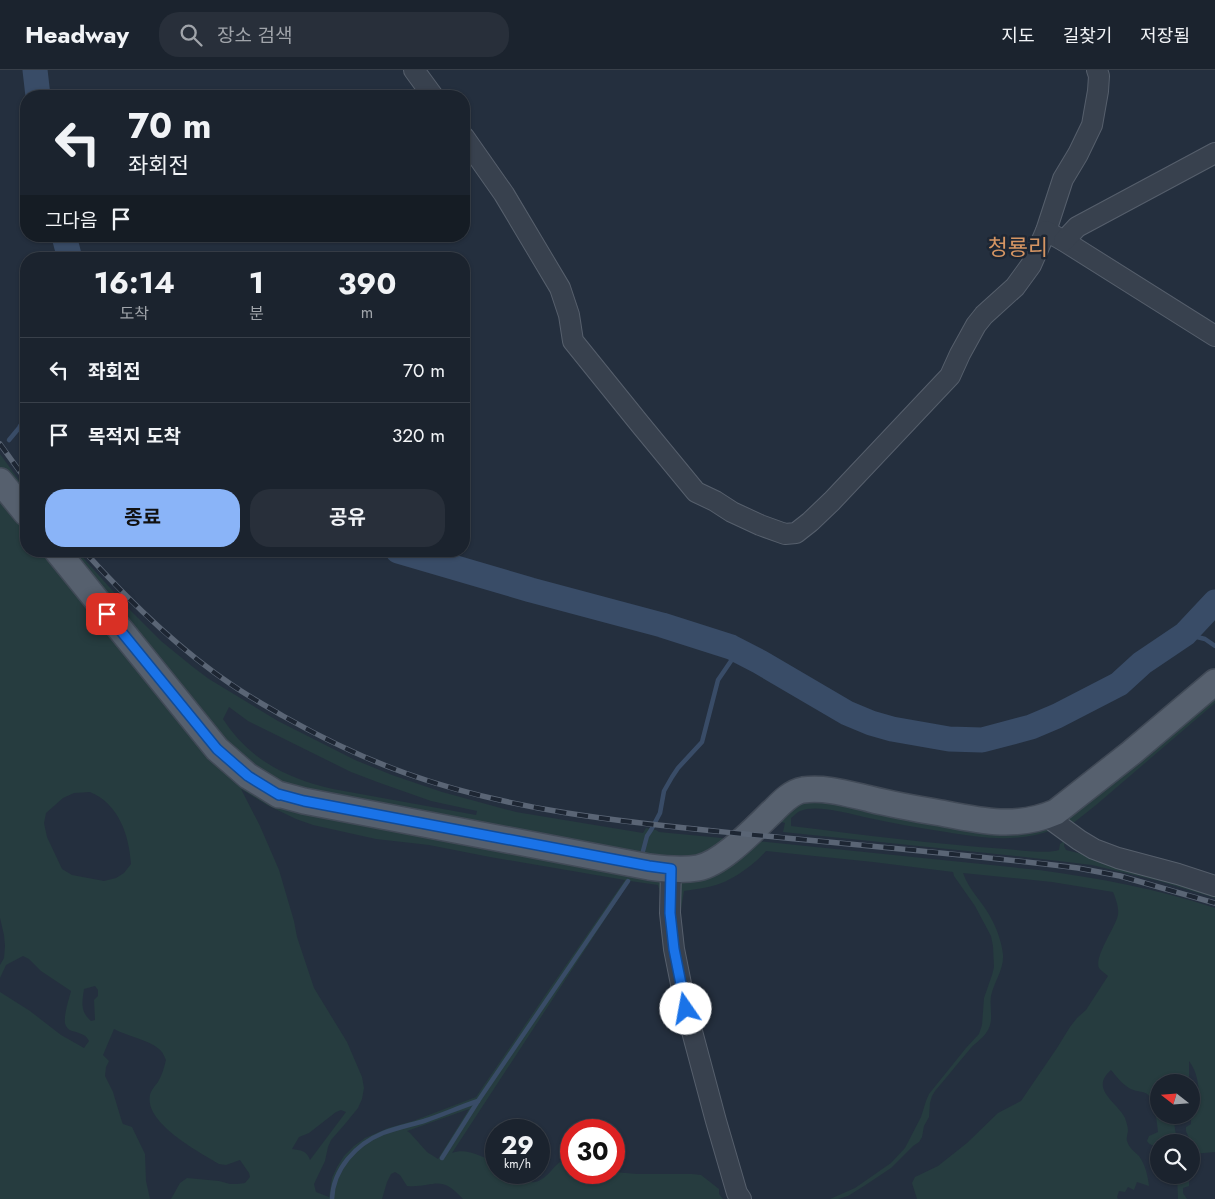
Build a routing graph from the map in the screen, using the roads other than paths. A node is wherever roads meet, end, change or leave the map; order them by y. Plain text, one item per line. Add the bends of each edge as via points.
1 (414, 70) edge
2 (1098, 70) edge
3 (429, 90) edge
4 (470, 146) edge
5 (1215, 153) edge
6 (1046, 231) junction
7 (1064, 241) junction
8 (1215, 336) edge
9 (0, 481) edge
10 (20, 506) edge
11 (62, 557) edge
12 (1215, 682) edge
13 (1046, 816) junction
14 (671, 869) junction
15 (1215, 886) edge
16 (740, 1199) edge

1 - 3 street
2 - 6 street via 1092,125 1063,179
4 - 6 street via 504,194 560,288 573,341 634,417 696,492 760,525 785,534 796,533 810,522 950,376 976,325 1015,288 1031,265
5 - 7 street via 1077,227
6 - 7 street
7 - 8 street
9 - 10 main road
11 - 14 main road via 217,749 248,776 279,795
12 - 13 main road via 1131,753 1056,812
13 - 14 main road via 999,823 832,791 801,790 784,799 734,848 719,858 700,868
13 - 15 street via 1094,849
14 - 16 street via 670,913 674,949 716,1121

